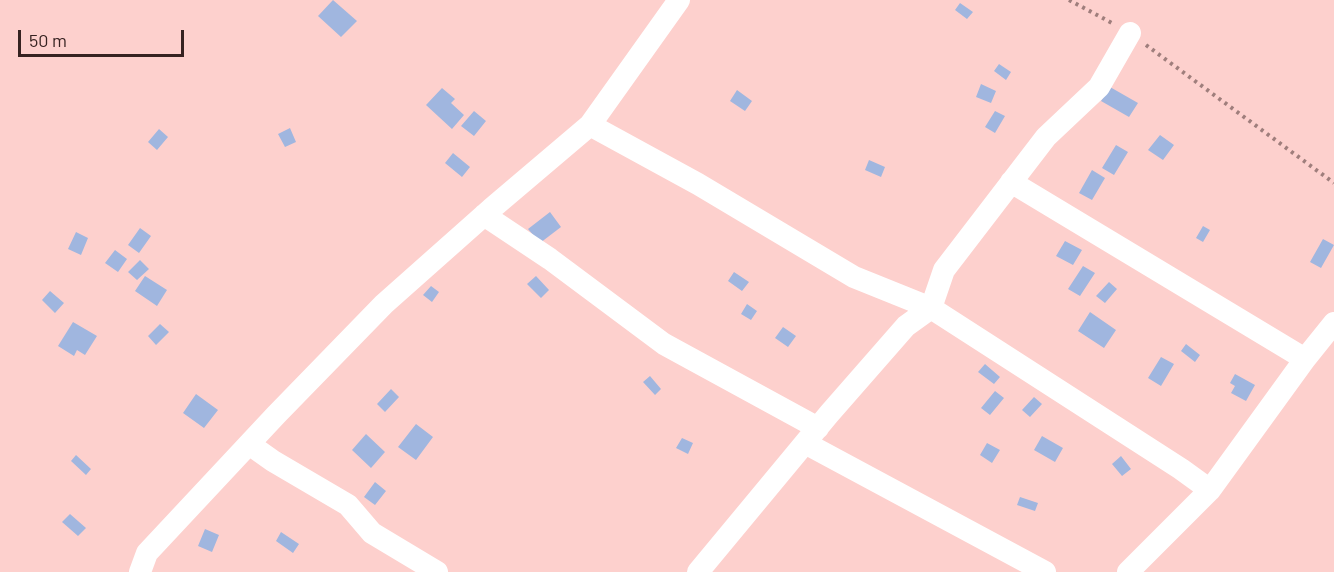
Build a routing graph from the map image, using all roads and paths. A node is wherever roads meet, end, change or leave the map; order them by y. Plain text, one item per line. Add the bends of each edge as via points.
1 (679, 0) edge
2 (1069, 0) edge
3 (1130, 33) junction
4 (590, 124) junction
5 (1011, 182) junction
6 (1334, 183) edge
7 (484, 215) junction
8 (931, 308) junction
9 (1334, 323) edge
10 (1305, 358) junction
11 (812, 436) junction
12 (249, 444) junction
13 (1210, 490) junction
14 (140, 572) edge
15 (437, 572) edge
16 (698, 572) edge
17 (1045, 572) edge
18 (1128, 572) edge

1 - 4 street
2 - 3 path
3 - 5 street via 1099,87 1046,138
3 - 6 path
4 - 7 street
4 - 8 street via 854,277
5 - 8 street via 944,270
5 - 10 street
7 - 11 street via 664,344
7 - 12 street via 384,304
8 - 11 street via 906,326
8 - 13 street
9 - 10 street
10 - 13 street
11 - 16 street
11 - 17 street
12 - 14 street via 147,553
12 - 15 street via 348,505 372,533
13 - 18 street

